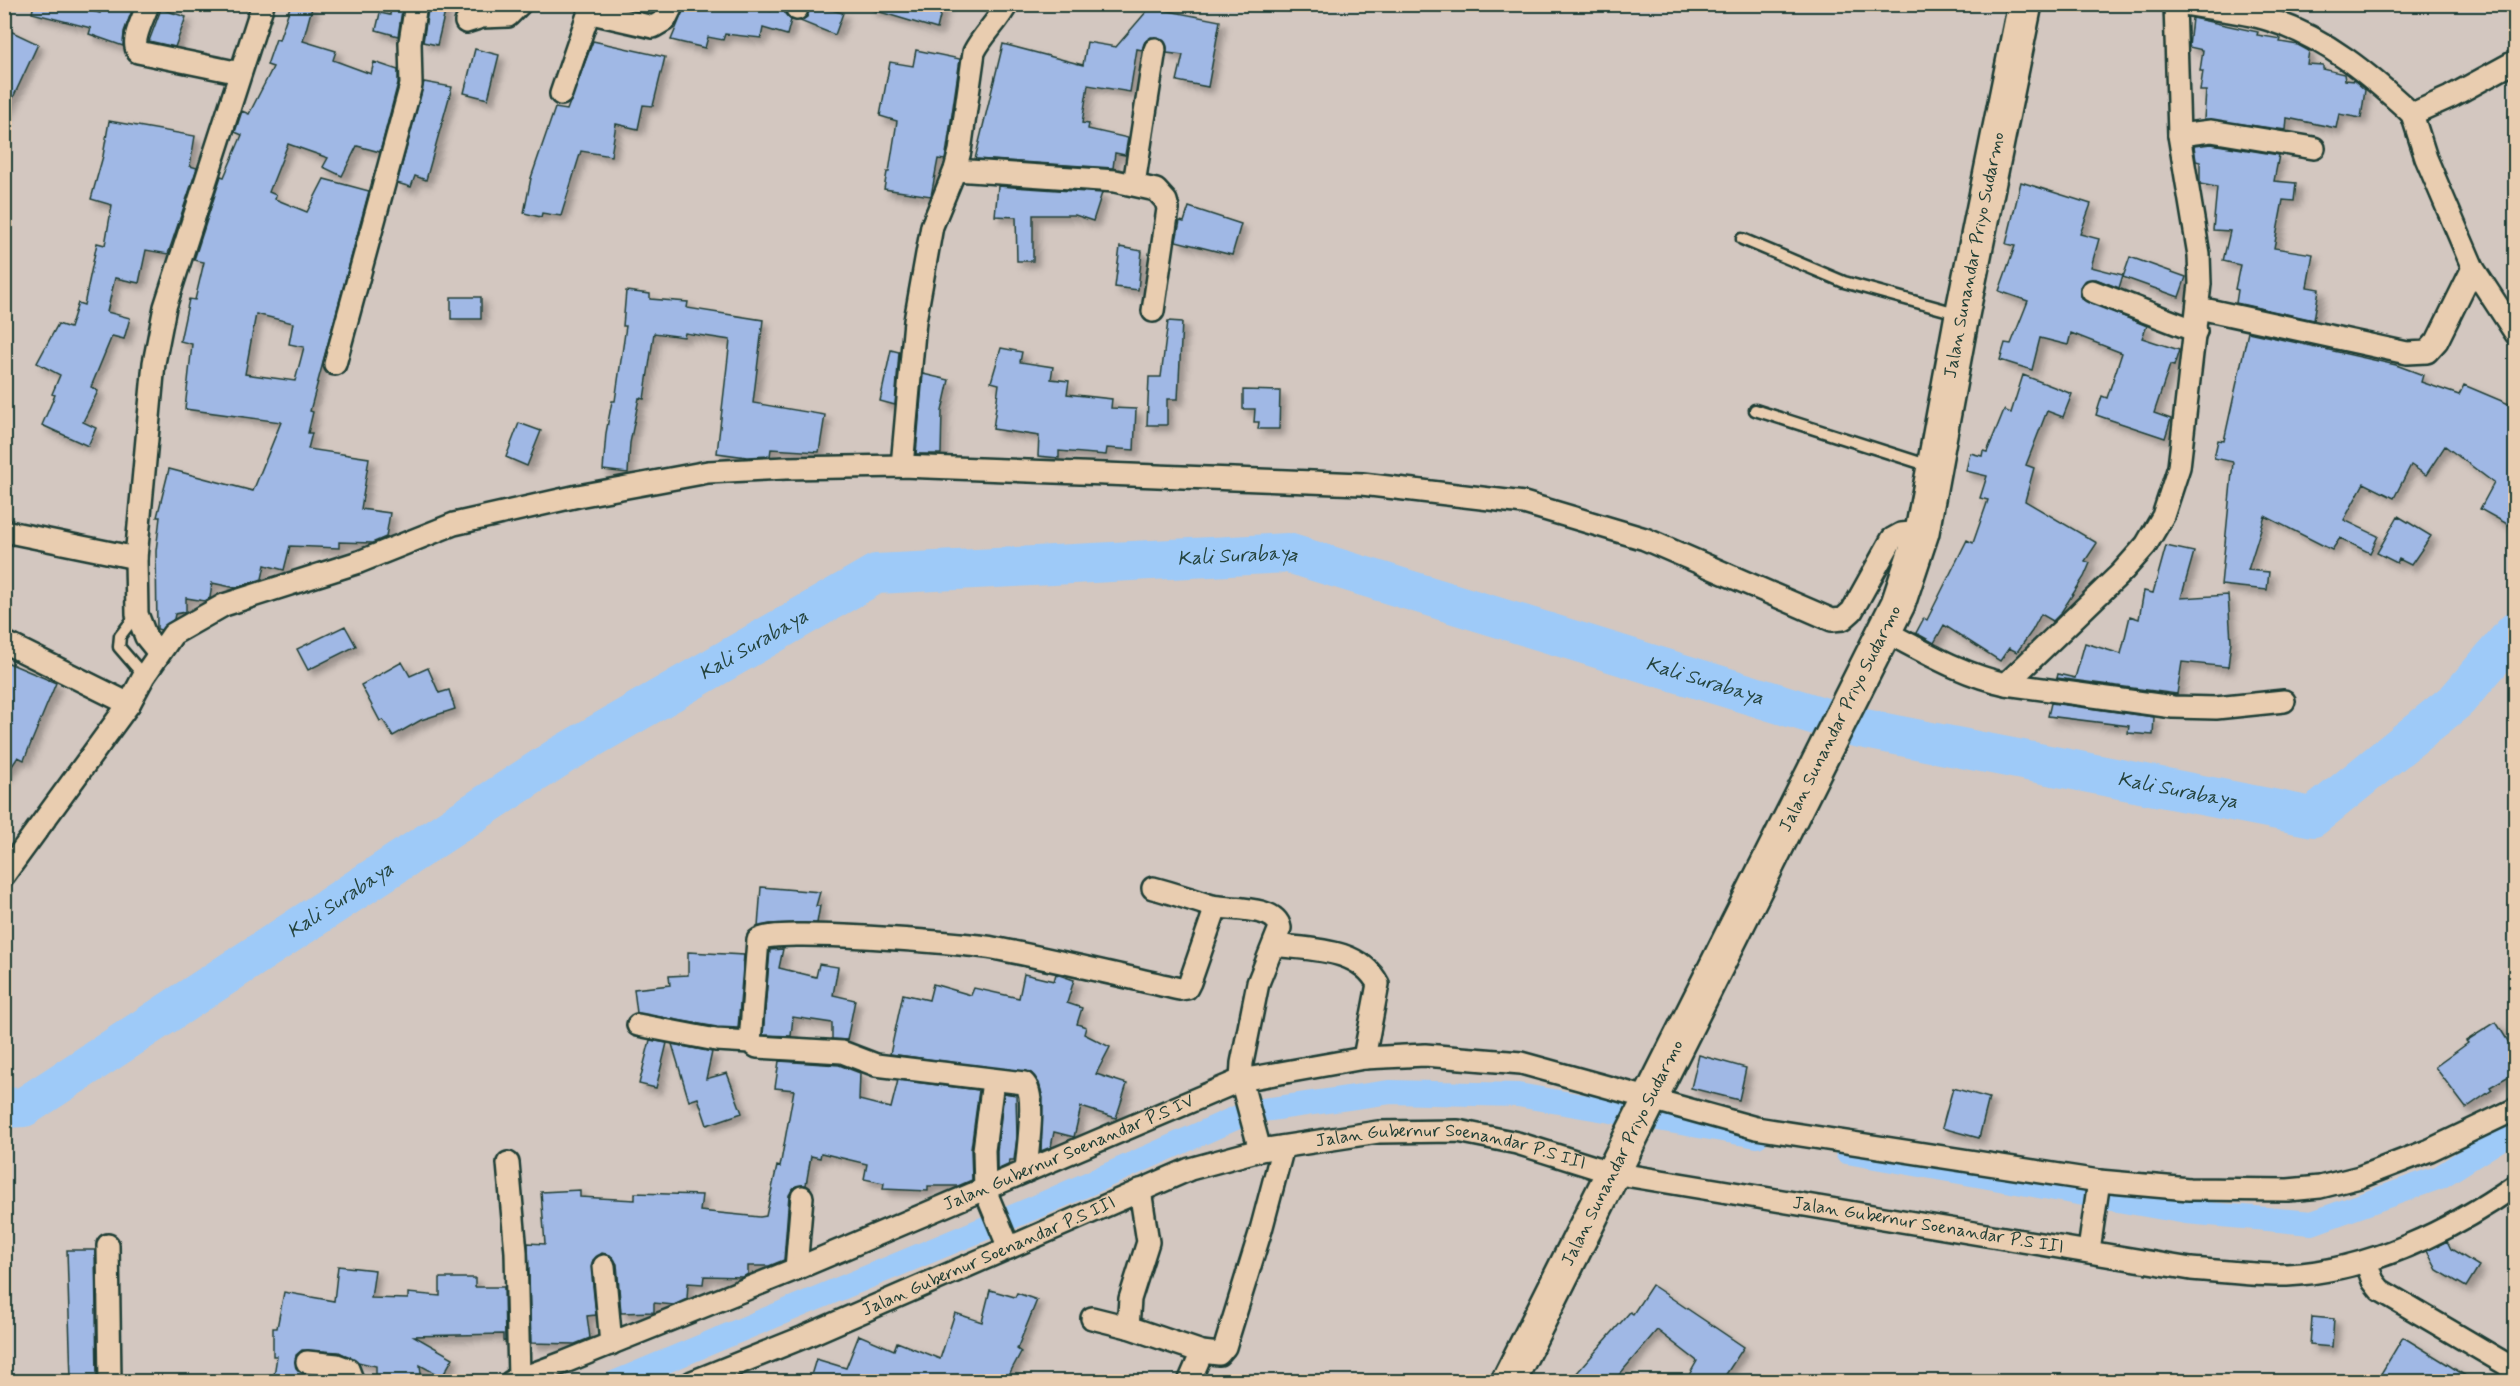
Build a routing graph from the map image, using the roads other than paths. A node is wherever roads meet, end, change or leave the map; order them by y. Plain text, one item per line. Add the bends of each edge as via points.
1 (148, 4) edge
2 (263, 4) edge
3 (416, 4) edge
4 (520, 4) edge
5 (673, 4) edge
6 (1007, 4) edge
7 (2025, 4) edge
8 (2175, 4) edge
9 (2183, 4) edge
10 (466, 22) dead end
11 (1155, 49) dead end
12 (2516, 61) edge
13 (240, 73) junction
14 (561, 94) dead end
15 (2412, 114) junction
16 (2179, 135) junction
17 (2314, 148) dead end
18 (955, 170) junction
19 (1134, 184) junction
20 (1742, 239) dead end
21 (2473, 268) junction
22 (2092, 291) dead end
23 (2199, 308) junction
24 (1153, 311) dead end
25 (1962, 315) junction
26 (2196, 331) junction
27 (2516, 334) edge
28 (335, 364) dead end
29 (1755, 410) dead end
30 (902, 466) junction
31 (1933, 467) junction
32 (4, 531) edge
33 (1922, 532) junction
34 (136, 558) junction
35 (137, 614) junction
36 (1883, 638) junction
37 (4, 642) edge
38 (159, 653) junction
39 (144, 676) junction
40 (2006, 684) junction
41 (2284, 700) dead end
42 (129, 704) junction
43 (4, 875) edge
44 (1153, 888) dead end
45 (1216, 907) junction
46 (1274, 945) junction
47 (638, 1024) dead end
48 (750, 1042) junction
49 (1364, 1058) junction
50 (993, 1081) junction
51 (1243, 1085) junction
52 (1648, 1102) junction
53 (2516, 1109) edge
54 (1283, 1147) junction
55 (1260, 1150) junction
56 (508, 1163) dead end
57 (1617, 1166) junction
58 (1026, 1171) junction
59 (2516, 1185) edge
60 (2098, 1187) junction
61 (1140, 1190) junction
62 (986, 1194) junction
63 (802, 1197) dead end
64 (1007, 1243) junction
65 (2090, 1243) junction
66 (108, 1245) dead end
67 (2366, 1262) junction
68 (604, 1266) dead end
69 (796, 1269) junction
70 (1092, 1318) dead end
71 (1128, 1326) junction
72 (611, 1344) junction
73 (1202, 1352) junction
74 (307, 1362) dead end
75 (2516, 1370) edge
76 (568, 1372) edge
77 (515, 1380) edge
78 (110, 1382) edge
79 (352, 1382) edge
80 (692, 1382) edge
81 (1189, 1382) edge
82 (1508, 1382) edge

1 - 13 street via 136,39 138,52
2 - 13 street
3 - 28 street via 410,42 411,85
4 - 10 street via 508,16
5 - 14 street via 665,20 653,27 588,15
6 - 18 street via 974,52
7 - 25 highway, Jalan Sunandar Priyo Sudarmo
8 - 16 street
9 - 15 street via 2268,19 2299,31 2372,76
11 - 19 street
12 - 15 street
13 - 34 street via 165,306 154,363
15 - 21 street via 2426,158
16 - 17 street via 2211,131
16 - 23 street via 2199,255
18 - 19 street
18 - 30 street via 930,237 915,321
19 - 24 street via 1156,190 1168,209
20 - 25 lane via 1844,282
21 - 23 street via 2438,341 2427,352 2407,353
21 - 27 street
22 - 26 street
23 - 26 street
25 - 31 highway, Jalan Sunandar Priyo Sudarmo
26 - 40 street via 2179,467 2163,516 2146,545 2122,572
29 - 31 lane
30 - 33 street via 1362,484 1524,503 1645,539 1832,620 1843,619 1852,611 1892,539
30 - 38 street via 708,472 454,524 359,562 224,605 173,634
31 - 33 highway, Jalan Sunandar Priyo Sudarmo
32 - 34 street
33 - 36 highway, Jalan Sunandar Priyo Sudarmo via 1899,604
34 - 35 street
35 - 38 street via 146,637
35 - 39 lane via 120,636 119,647
36 - 40 street via 1983,679
36 - 52 highway, Jalan Sunandar Priyo Sudarmo
37 - 42 street
38 - 39 street
39 - 42 street
40 - 41 street via 2174,706 2216,708
42 - 43 street
44 - 45 street
45 - 46 street via 1274,917 1280,928
45 - 48 street via 1190,982 1187,988 1180,989 991,948 823,935 762,937 758,940
46 - 49 street via 1346,956 1366,965 1378,984
46 - 51 street via 1258,983
47 - 48 street via 716,1040
48 - 50 street via 757,1047 842,1052 876,1065
49 - 51 street, Jalan Gubernur Soenandar P.S IV
49 - 52 street, Jalan Gubernur Soenandar P.S IV via 1425,1054 1521,1063
50 - 58 street via 1018,1081 1029,1086
50 - 62 street via 984,1150
51 - 55 street
51 - 58 street, Jalan Gubernur Soenandar P.S IV
52 - 57 highway, Jalan Sunandar Priyo Sudarmo
52 - 60 street, Jalan Gubernur Soenandar P.S IV via 1756,1128
53 - 60 street, Jalan Gubernur Soenandar P.S IV via 2360,1178 2320,1187
54 - 55 street, Jalan Gubernur Soenandar P.S III
54 - 57 street, Jalan Gubernur Soenandar P.S III via 1378,1132 1458,1131
54 - 73 street via 1225,1347 1219,1354
55 - 61 street, Jalan Gubernur Soenandar P.S III via 1191,1169
56 - 77 street via 516,1252
57 - 65 street, Jalan Gubernur Soenandar P.S III
57 - 82 highway, Jalan Sunandar Priyo Sudarmo
58 - 62 street, Jalan Gubernur Soenandar P.S IV
59 - 67 street, Jalan Gubernur Soenandar P.S III via 2472,1215
60 - 65 street
61 - 64 street, Jalan Gubernur Soenandar P.S III
61 - 71 street via 1148,1242 1130,1299
62 - 64 street
62 - 69 street, Jalan Gubernur Soenandar P.S IV
63 - 69 street
64 - 80 street, Jalan Gubernur Soenandar P.S III via 804,1337
65 - 67 street, Jalan Gubernur Soenandar P.S III via 2191,1269 2287,1275
66 - 78 street
67 - 75 street via 2380,1290
68 - 72 street
69 - 72 street, Jalan Gubernur Soenandar P.S IV
70 - 71 street
71 - 73 street
72 - 76 street, Jalan Gubernur Soenandar P.S IV
73 - 81 street
74 - 79 street via 348,1369
76 - 77 street, Jalan Gubernur Soenandar P.S IV

